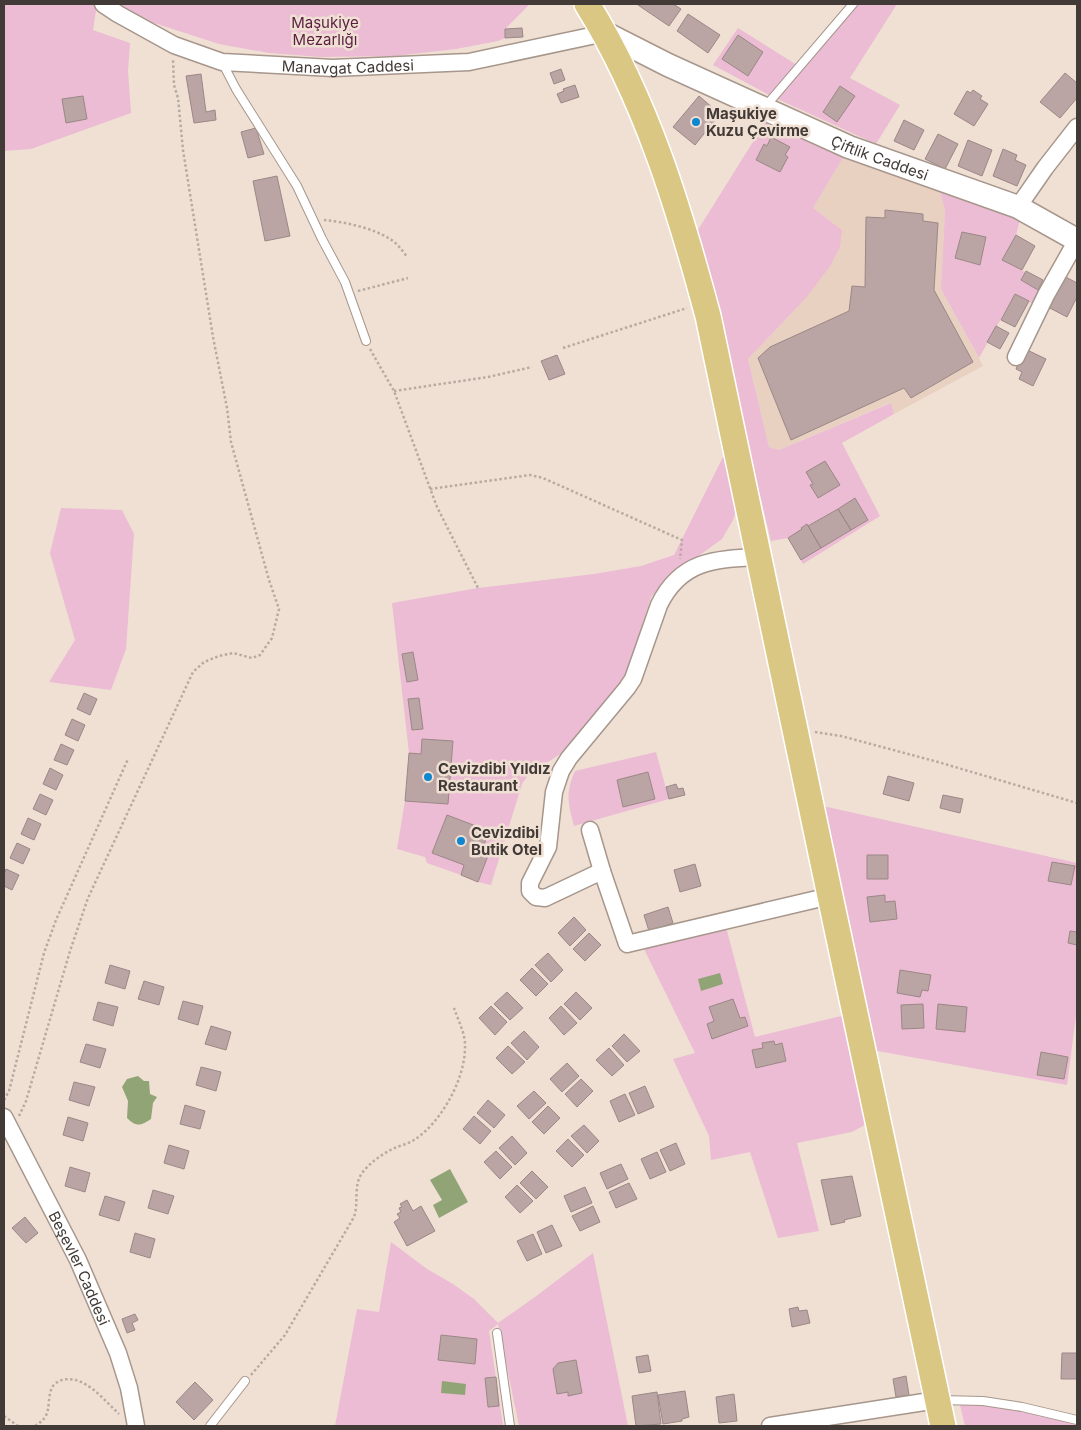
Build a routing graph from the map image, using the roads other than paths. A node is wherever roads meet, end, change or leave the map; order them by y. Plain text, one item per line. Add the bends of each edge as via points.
1 (103, 4) edge
2 (586, 4) edge
3 (854, 4) edge
4 (605, 33) junction
5 (222, 62) junction
6 (763, 109) junction
7 (1077, 128) edge
8 (1018, 207) junction
9 (1077, 240) edge
10 (366, 341) road end
11 (1016, 356) dead end
12 (760, 557) junction
13 (590, 830) dead end
14 (602, 871) junction
15 (830, 896) junction
16 (6, 1121) edge
17 (497, 1333) dead end
18 (245, 1381) road end
19 (937, 1400) junction
20 (1077, 1420) edge
21 (136, 1426) edge
22 (210, 1426) edge
23 (510, 1426) edge
24 (770, 1426) edge
25 (943, 1426) edge

1 - 5 street, Manavgat Caddesi via 174,44
2 - 4 main road
3 - 6 lane
4 - 5 street, Manavgat Caddesi via 469,62 333,68
4 - 6 street, Çiftlik Caddesi
4 - 12 main road via 651,133 690,245
5 - 10 lane via 297,186 345,282
6 - 8 street, Çiftlik Caddesi via 849,147
7 - 8 street
8 - 9 street, Çiftlik Caddesi
9 - 11 street
12 - 14 street via 708,562 688,570 672,585 659,605 633,679 560,771 554,792 548,847 530,883 530,891 536,897 545,898
12 - 15 main road
13 - 14 street
14 - 15 street via 627,944
15 - 19 main road
16 - 21 street, Beşevler Caddesi via 78,1260 118,1353
17 - 23 lane
18 - 22 lane
19 - 20 lane via 983,1401
19 - 24 street
19 - 25 main road

